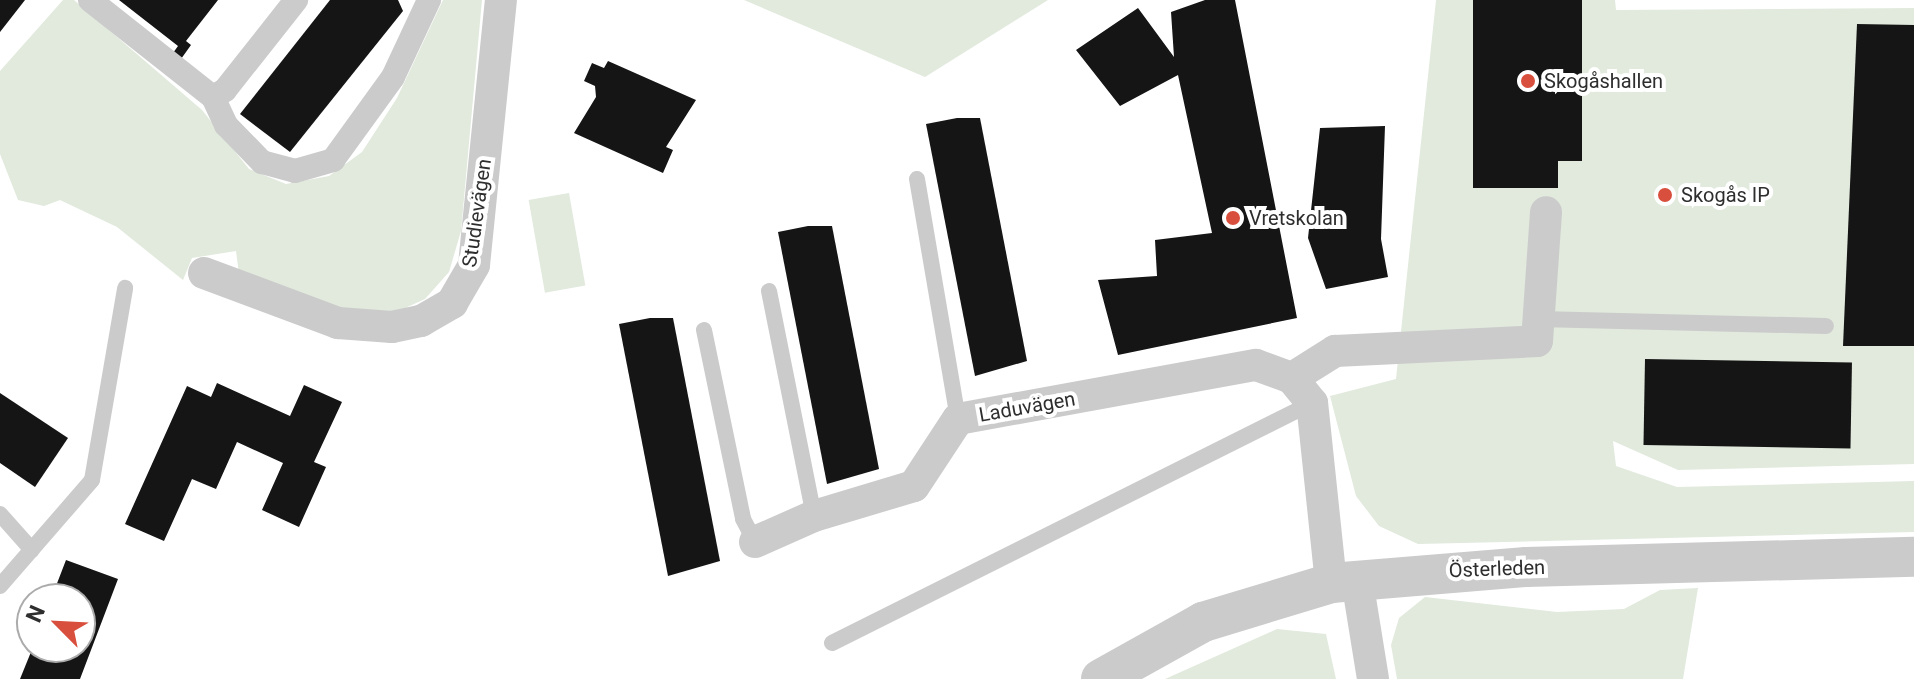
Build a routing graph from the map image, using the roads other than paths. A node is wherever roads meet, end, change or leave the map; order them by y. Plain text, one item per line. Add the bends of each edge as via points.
1 (90, 0) edge
2 (296, 0) edge
3 (429, 0) edge
4 (501, 0) edge
5 (213, 97) junction
6 (917, 179) dead end
7 (1546, 212) dead end
8 (204, 273) dead end
9 (125, 288) dead end
10 (769, 291) dead end
11 (1539, 319) junction
12 (1826, 326) dead end
13 (704, 330) dead end
14 (1292, 378) junction
15 (1312, 403) junction
16 (958, 419) junction
17 (0, 514) edge
18 (814, 516) junction
19 (755, 542) joint
20 (32, 550) junction
21 (1914, 557) edge
22 (1344, 582) junction
23 (0, 586) edge
24 (832, 643) dead end
25 (1101, 679) edge
26 (1373, 679) edge

1 - 5 street
2 - 5 street via 225,90
3 - 5 street via 393,77 333,160 295,171 262,162 226,125
4 - 8 street, Studievägen via 474,265 452,303 421,321 392,327 338,323
6 - 16 lane
7 - 11 street
9 - 20 lane via 92,480
10 - 18 lane
11 - 12 lane
11 - 14 street via 1537,341 1335,351
13 - 19 lane via 743,519
14 - 15 street
14 - 16 street, Laduvägen via 1256,365
15 - 22 street
15 - 24 lane
16 - 18 street, Laduvägen via 914,486
17 - 20 lane
18 - 19 street, Laduvägen
20 - 23 lane
21 - 22 street, Österleden via 1510,567
22 - 25 street, Österleden via 1203,622
22 - 26 street

